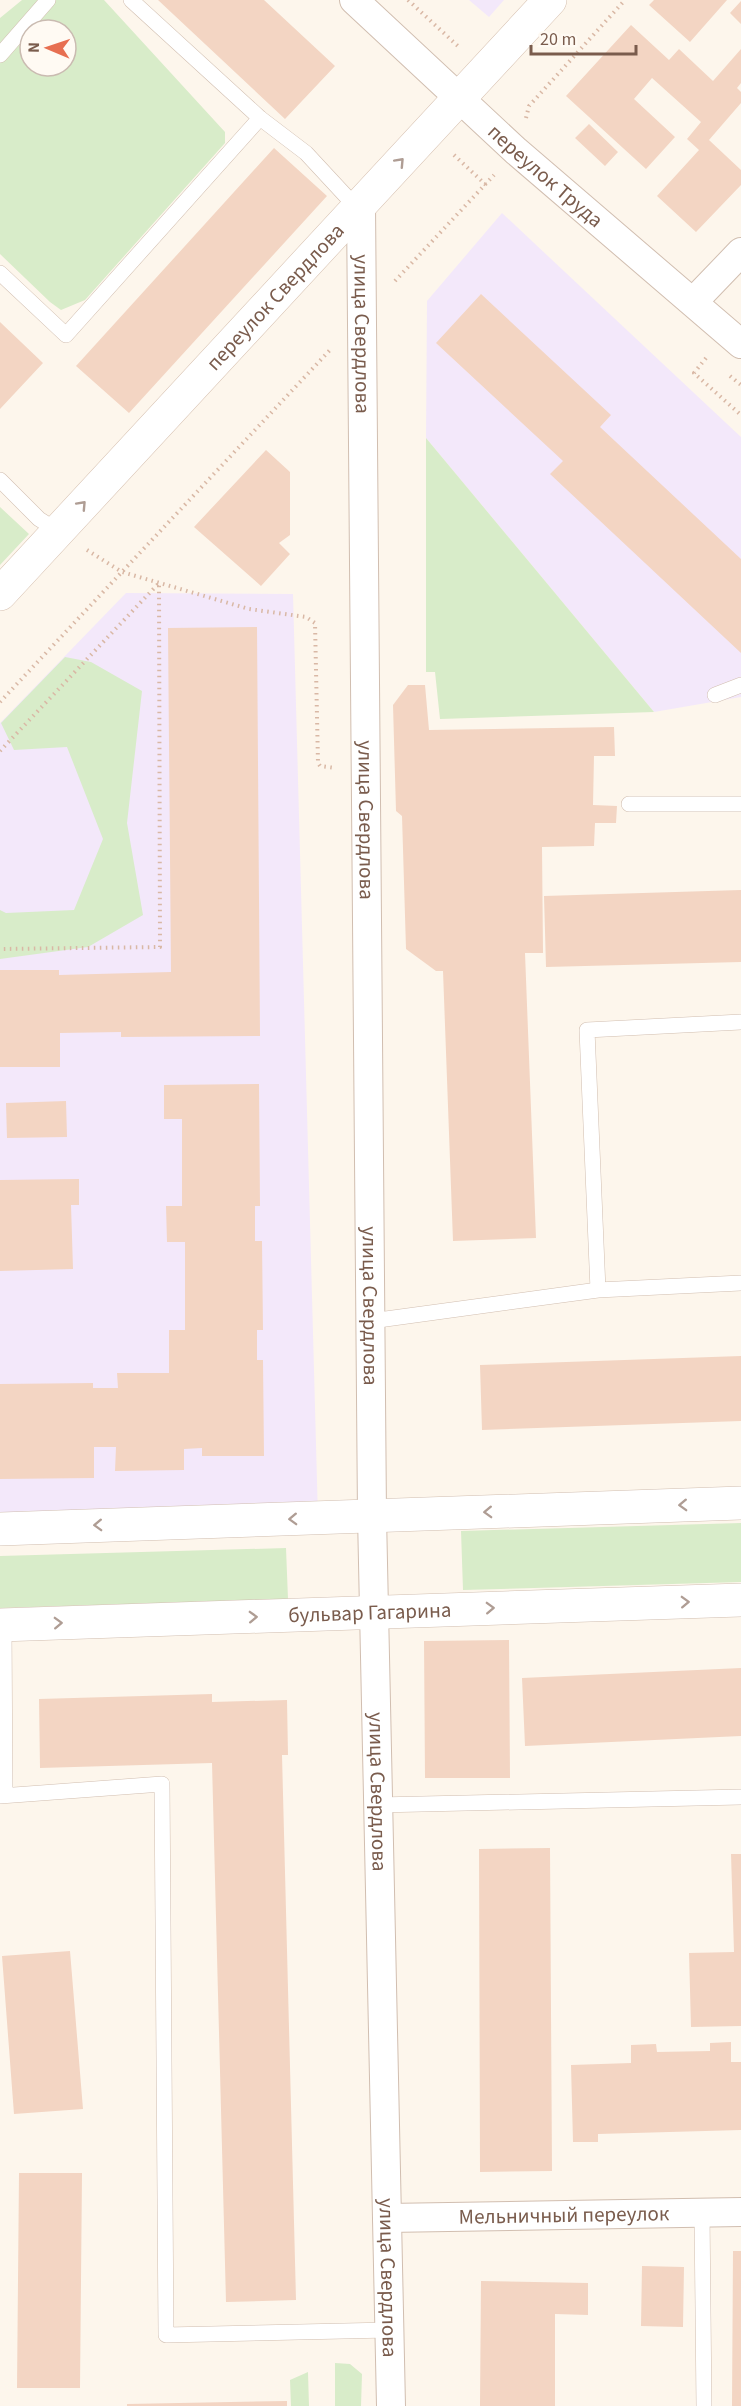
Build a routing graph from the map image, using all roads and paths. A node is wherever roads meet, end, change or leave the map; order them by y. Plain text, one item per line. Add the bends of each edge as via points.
1 (48, 0) edge
2 (130, 0) edge
3 (354, 0) edge
4 (408, 0) edge
5 (550, 0) edge
6 (625, 0) edge
7 (464, 51) dead end
8 (0, 55) edge
9 (459, 98) junction
10 (260, 118) junction
11 (516, 151) junction
12 (359, 207) junction
13 (741, 252) edge
14 (731, 272) edge
15 (0, 273) edge
16 (693, 302) junction
17 (362, 316) junction
18 (741, 344) edge
19 (694, 373) dead end
20 (741, 415) edge
21 (0, 480) edge
22 (58, 531) junction
23 (122, 572) junction
24 (159, 583) junction
25 (0, 594) edge
26 (741, 685) edge
27 (715, 695) dead end
28 (0, 702) edge
29 (0, 750) edge
30 (366, 770) junction
31 (629, 804) dead end
32 (741, 804) edge
33 (0, 948) edge
34 (741, 1022) edge
35 (741, 1283) edge
36 (598, 1290) junction
37 (371, 1321) junction
38 (741, 1503) edge
39 (372, 1516) junction
40 (0, 1529) edge
41 (741, 1600) edge
42 (374, 1612) junction
43 (2, 1625) edge
44 (2, 1795) edge
45 (741, 1797) edge
46 (378, 1804) junction
47 (741, 2212) edge
48 (702, 2213) junction
49 (387, 2218) junction
50 (389, 2330) junction
51 (391, 2406) edge
52 (704, 2406) edge

1 - 8 lane
2 - 10 lane
3 - 9 street, переулок Труда
4 - 7 path
5 - 9 street, переулок Свердлова
6 - 11 path via 529,106
9 - 11 street, переулок Труда
12 -> 9 street, переулок Свердлова
10 - 12 lane via 306,153
10 - 15 lane via 66,335
11 - 16 street, переулок Труда
11 - 17 path
12 - 17 street, улица Свердлова
22 -> 12 street, переулок Свердлова
13 - 14 street
14 - 16 street
16 - 18 street, переулок Труда
17 - 23 path
17 - 30 street, улица Свердлова
19 - 20 path
21 - 22 lane via 39,519
22 - 23 path
22 - 25 street, переулок Свердлова
23 - 24 path
23 - 28 path
24 - 29 path
24 - 30 path via 249,609 306,617 315,623 318,763
24 - 33 path via 160,947
26 - 27 lane
30 - 37 street, улица Свердлова
31 - 32 lane
34 - 36 lane via 587,1030
35 - 36 lane
36 - 37 lane
37 - 39 street, улица Свердлова
38 -> 39 street
39 -> 40 street
39 - 42 street, улица Свердлова
42 -> 41 street, бульвар Гагарина
43 -> 42 street, бульвар Гагарина
42 - 46 street, улица Свердлова
43 - 44 lane
44 - 50 lane via 162,1784 166,2335
45 - 46 lane
46 - 49 street, улица Свердлова
47 - 48 street, Мельничный переулок
48 - 49 street, Мельничный переулок
48 - 52 lane
49 - 50 street, улица Свердлова
50 - 51 street, улица Свердлова

